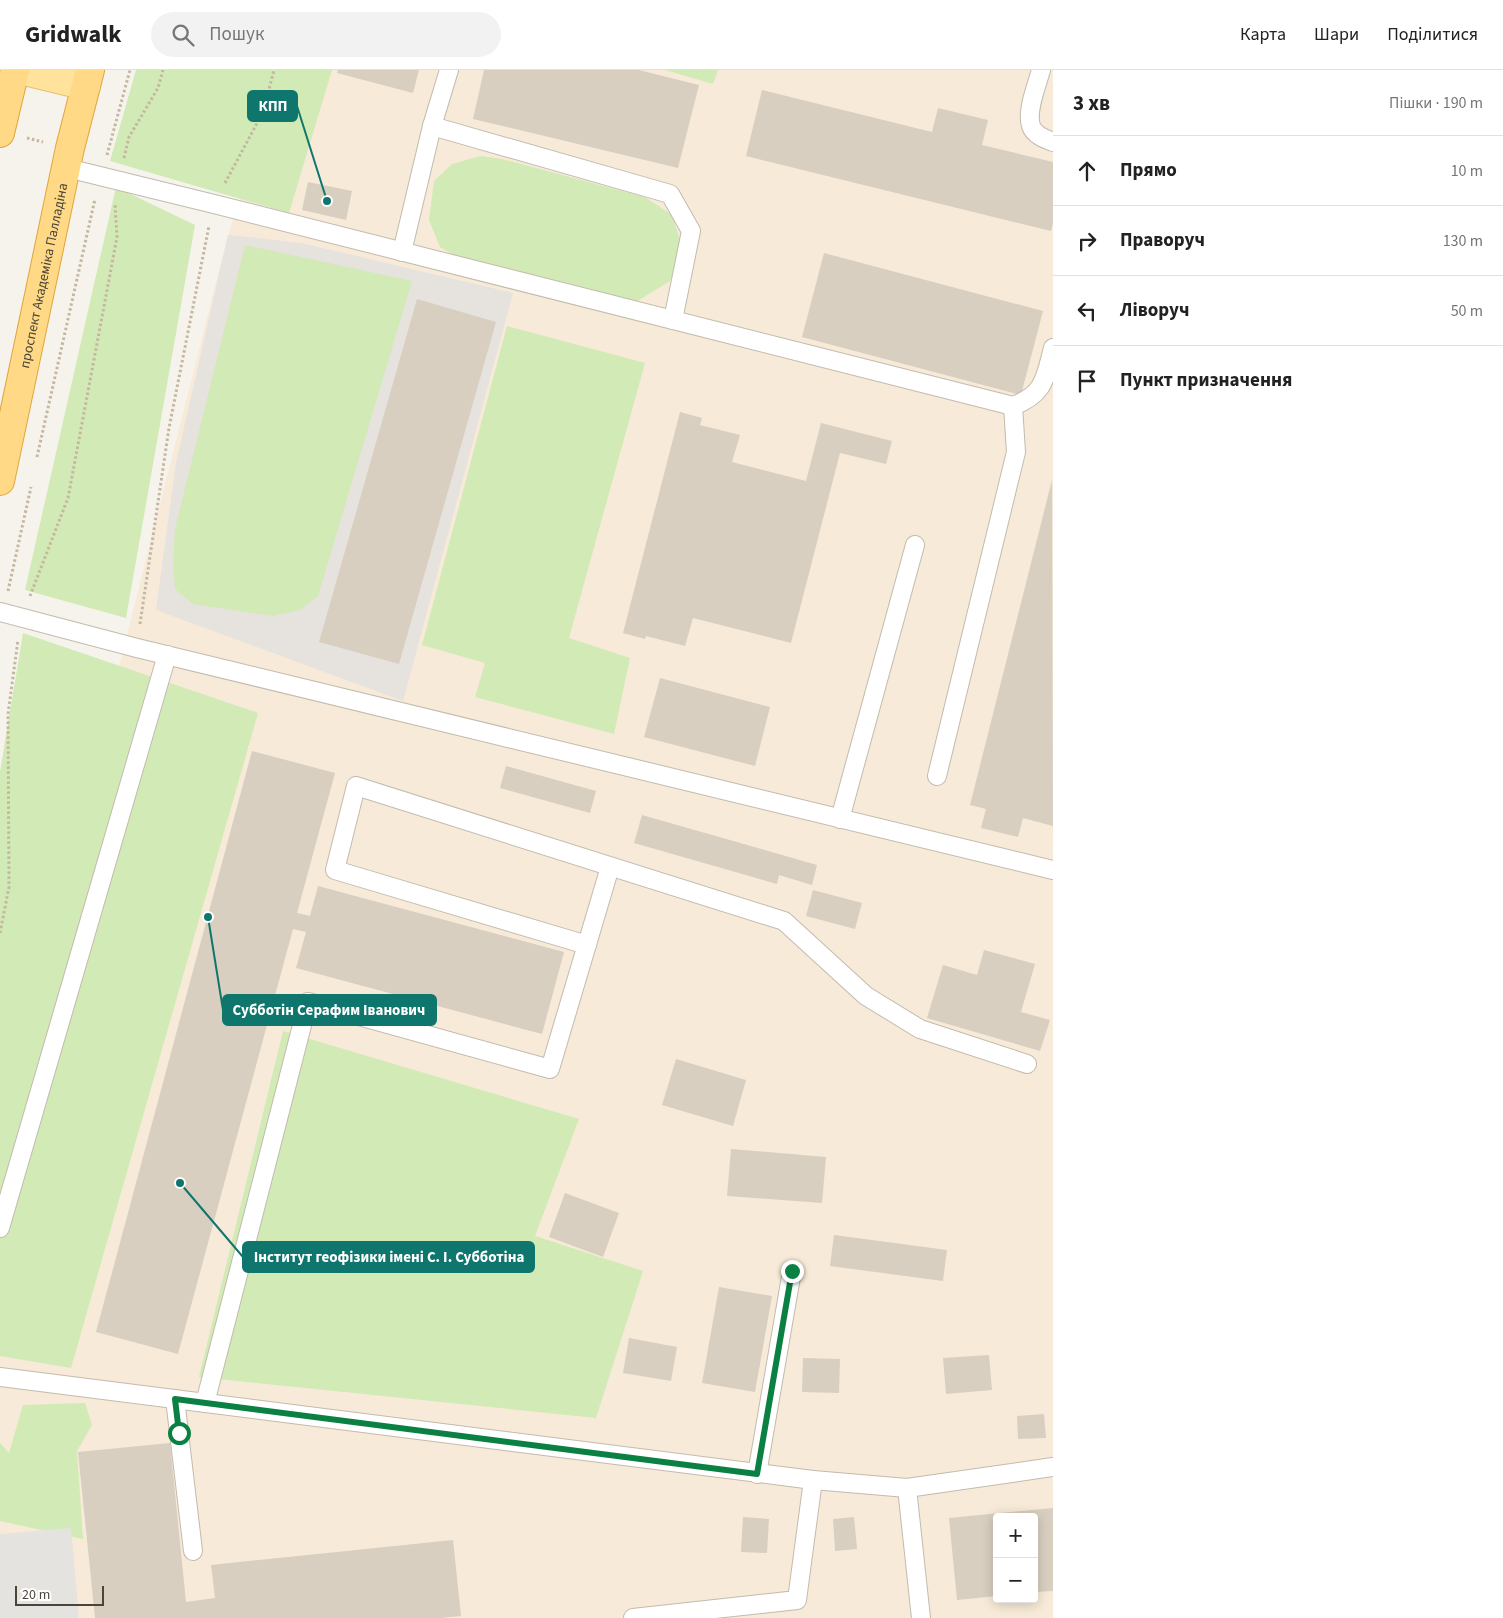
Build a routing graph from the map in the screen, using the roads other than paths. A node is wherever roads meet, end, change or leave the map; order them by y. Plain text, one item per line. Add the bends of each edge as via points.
1 (15, 70) edge
2 (20, 70) edge
3 (449, 70) edge
4 (1041, 70) edge
5 (88, 78) edge
6 (432, 126) junction
7 (0, 133) edge
8 (1053, 142) edge
9 (67, 168) junction
10 (402, 252) junction
11 (673, 320) junction
12 (1053, 348) edge
13 (1013, 406) junction
14 (0, 481) edge
15 (915, 545) dead end
16 (2, 613) edge
17 (167, 655) junction
18 (937, 776) dead end
19 (840, 819) junction
20 (610, 867) junction
21 (1053, 870) edge
22 (587, 945) junction
23 (1027, 1064) dead end
24 (0, 1228) edge
25 (792, 1271) dead end
26 (0, 1377) edge
27 (175, 1399) junction
28 (206, 1403) junction
29 (1053, 1467) edge
30 (757, 1474) junction
31 (813, 1480) junction
32 (907, 1488) junction
33 (193, 1551) dead end
34 (633, 1618) edge
35 (921, 1618) edge

1 - 7 highway
2 - 5 main road
3 - 6 lane
4 - 8 lane via 1030,109 1031,126 1042,138
5 - 9 highway, проспект Академіка Палладіна
6 - 10 lane
6 - 11 lane via 670,194 691,231
9 - 10 lane
9 - 14 highway, проспект Академіка Палладіна
10 - 11 lane
11 - 13 lane
12 - 13 lane via 1043,385 1028,400
13 - 18 lane via 1016,452
15 - 19 lane
16 - 17 lane
17 - 19 lane
17 - 24 lane
19 - 21 lane
20 - 22 lane
20 - 22 lane via 356,786 335,870
20 - 23 lane via 784,921 866,996 920,1029
22 - 28 lane via 550,1069 308,1002
25 - 30 lane
26 - 27 lane
27 - 28 lane
27 - 33 lane
28 - 30 lane
29 - 32 lane
30 - 31 lane
31 - 32 lane
31 - 34 lane via 797,1600
32 - 35 lane

